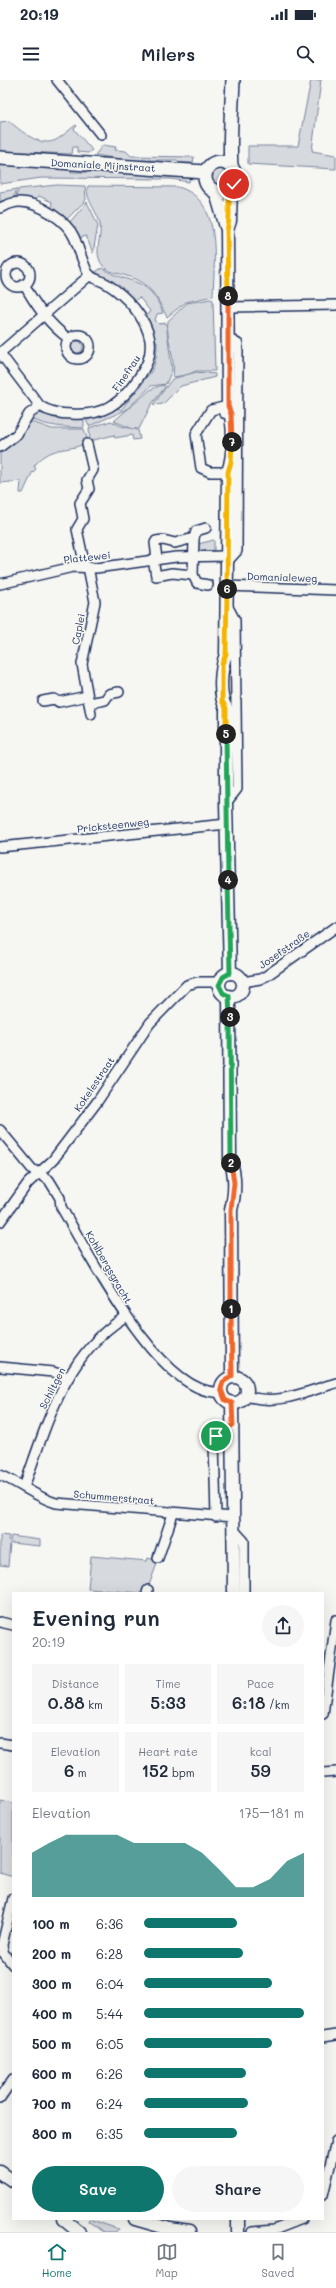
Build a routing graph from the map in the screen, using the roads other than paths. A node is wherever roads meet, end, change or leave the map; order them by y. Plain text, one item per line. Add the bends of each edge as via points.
1 (57, 80) edge
2 (232, 80) edge
3 (101, 135) dead end
4 (230, 135) junction
5 (0, 158) edge
6 (219, 162) junction
7 (231, 167) junction
8 (205, 172) junction
9 (231, 188) junction
10 (216, 193) junction
11 (0, 208) edge
12 (227, 230) junction
13 (90, 275) junction
14 (24, 284) dead end
15 (336, 305) edge
16 (228, 307) junction
17 (44, 315) junction
18 (228, 338) junction
19 (69, 339) dead end
20 (3, 364) edge
21 (40, 406) junction
22 (228, 406) junction
23 (87, 444) dead end
24 (0, 447) edge
25 (228, 472) junction
26 (206, 528) dead end
27 (194, 538) junction
28 (194, 556) junction
29 (155, 559) junction
30 (227, 559) junction
31 (87, 567) junction
32 (193, 575) junction
33 (0, 584) edge
34 (208, 585) dead end
35 (227, 586) junction
36 (336, 590) edge
37 (227, 605) junction
38 (118, 692) dead end
39 (88, 699) junction
40 (43, 700) dead end
41 (91, 714) dead end
42 (226, 803) junction
43 (227, 824) junction
44 (0, 847) edge
45 (336, 927) edge
46 (230, 973) junction
47 (220, 982) junction
48 (242, 982) junction
49 (229, 996) junction
50 (0, 1130) edge
51 (39, 1175) junction
52 (3, 1212) edge
53 (0, 1222) edge
54 (125, 1317) junction
55 (0, 1367) edge
56 (232, 1376) junction
57 (69, 1377) junction
58 (336, 1383) edge
59 (221, 1392) junction
60 (246, 1396) junction
61 (232, 1403) junction
62 (233, 1425) junction
63 (0, 1475) edge
64 (24, 1487) junction
65 (173, 1514) junction
66 (216, 1518) junction
67 (233, 1523) junction
68 (158, 1558) dead end
69 (234, 1592) edge
70 (244, 1592) edge
71 (336, 1620) edge
72 (0, 1622) edge
73 (12, 1625) edge
74 (324, 1707) edge
75 (0, 1743) edge
76 (12, 1745) edge
77 (324, 1772) edge
78 (336, 1772) edge
79 (12, 1902) edge
80 (12, 1964) edge
81 (336, 2035) edge
82 (324, 2037) edge
83 (12, 2081) edge
84 (0, 2098) edge
85 (336, 2141) edge
86 (0, 2172) edge
87 (12, 2180) edge
88 (324, 2191) edge
89 (138, 2220) edge
90 (238, 2220) edge
91 (299, 2220) edge
92 (189, 2232) edge
93 (238, 2232) edge
94 (252, 2232) edge

1 - 3 street
2 - 4 main road
4 - 6 main road via 224,144
4 - 7 main road
5 - 8 main road, Domaniale Mijnstraat
6 - 7 main road
6 - 8 main road via 209,166
7 - 9 main road via 235,178
8 - 10 main road via 206,184
9 - 10 main road
9 - 12 street via 230,221
10 - 12 street
11 - 13 street via 16,202 27,203 61,220 74,236
12 - 16 street
13 - 17 street
13 - 21 street, Finefrau via 118,293 143,322 150,344 147,364 125,396 107,410 86,415 57,412
14 - 17 street
15 - 16 street
16 - 18 street
17 - 19 street
17 - 20 street via 0,353
18 - 22 street
18 - 30 street via 238,344 238,443 237,551
20 - 21 street
21 - 24 street via 29,414 17,434
22 - 25 street via 231,414 232,439
22 - 25 street via 211,410 196,434 201,468 210,472
23 - 31 street, Caplei via 93,470 87,480 89,489 80,503 83,519 77,529
25 - 30 street
26 - 27 street via 196,531
27 - 28 street
27 - 29 street via 175,543 156,541
28 - 29 street, Plattewei
28 - 30 street, Plattewei
28 - 32 street
29 - 31 street, Plattewei via 96,568
29 - 32 street via 156,576 172,573
30 - 35 street
31 - 33 street, Plattewei
31 - 39 street, Caplei via 95,602 82,664
32 - 34 street via 197,584
35 - 36 street, Domanialeweg
35 - 37 street
37 - 42 street via 226,654 222,664 222,701 226,708
37 - 42 street via 235,620 237,789
38 - 39 street via 109,694 105,700
39 - 40 street via 59,702 54,699
39 - 41 street, Caplei
42 - 43 street
43 - 44 street, Pricksteenweg
43 - 46 street
45 - 48 street, Josefstraße via 260,979
46 - 47 street
46 - 48 street via 238,975
47 - 49 street via 221,991
47 - 51 street, Kokelestraat via 197,982 187,985 150,1023 97,1102 48,1167
48 - 49 street via 239,993
49 - 56 street via 230,1160 234,1169 231,1210
50 - 51 street, Kohlbergsgracht
51 - 52 street, Kokelestraat
51 - 54 street, Kohlbergsgracht via 49,1180 60,1198 62,1207
52 - 53 street, Kokelestraat
54 - 57 street, Schiltgen via 101,1333
54 - 59 street, Kohlbergsgracht via 176,1372 197,1388 207,1392
55 - 57 street via 52,1372
56 - 59 street via 223,1382
56 - 60 street via 240,1377 246,1383
57 - 64 street, Schiltgen via 55,1404
58 - 60 street via 275,1401
59 - 61 street via 225,1400
60 - 61 street via 242,1401
61 - 62 street
62 - 66 street via 219,1433 214,1441
62 - 67 street
63 - 64 street, Schummerstraat
64 - 65 street, Schummerstraat via 45,1500 56,1503
65 - 66 street, Schummerstraat
65 - 68 street
66 - 67 street, Schummerstraat
67 - 69 street
67 - 70 street via 244,1541
71 - 74 street
72 - 73 street
75 - 76 street
77 - 78 street
79 - 80 street via 2,1945 3,1952
81 - 82 street
83 - 84 street
85 - 88 street
86 - 87 street
89 - 92 street
90 - 93 street
91 - 94 street via 274,2230

